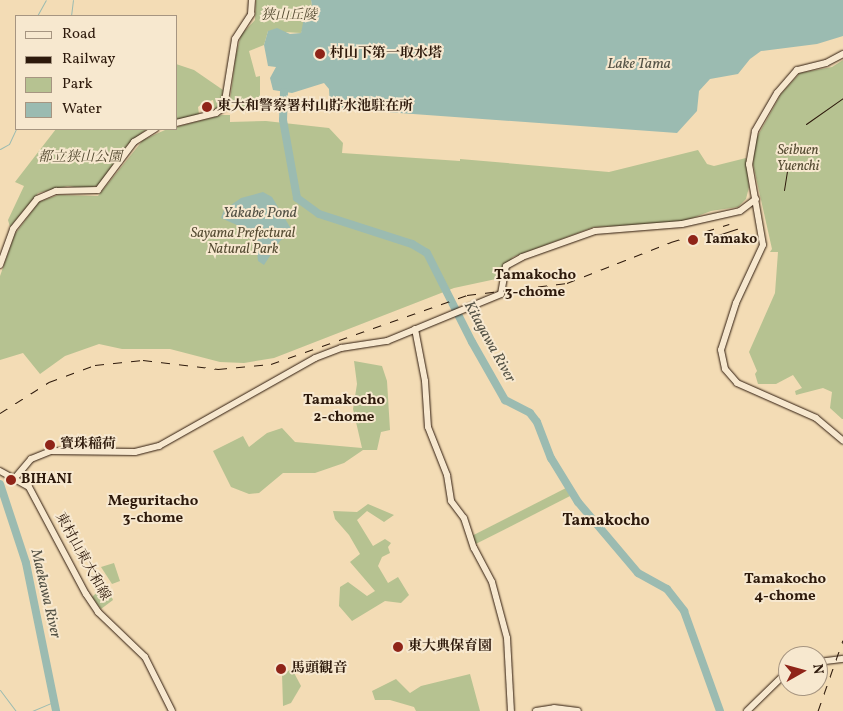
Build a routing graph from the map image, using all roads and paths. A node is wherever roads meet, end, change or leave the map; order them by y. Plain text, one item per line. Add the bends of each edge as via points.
1 (252, 0) edge
2 (843, 54) edge
3 (178, 122) edge
4 (153, 130) edge
5 (756, 199) junction
6 (0, 265) edge
7 (415, 329) junction
8 (843, 441) edge
9 (0, 472) edge
10 (15, 478) junction
11 (843, 659) edge
12 (828, 661) edge
13 (778, 681) edge
14 (170, 710) edge
15 (511, 711) edge
16 (536, 711) edge
17 (578, 711) edge
18 (747, 711) edge

1 - 3 street via 251,14 235,39 223,108
2 - 5 street via 826,63 800,68 777,93 750,145 749,164
4 - 6 street via 134,142 98,190 56,191 37,199 13,229
5 - 7 street via 742,210 682,224 594,230 522,257 506,266 501,294
5 - 8 street via 762,249 723,340 723,364 730,376 742,386 816,418
7 - 10 street via 378,343 341,348 296,367 151,449 53,451 31,459
7 - 15 street via 425,381 428,427 447,475 451,501 464,518 474,548 492,582 509,652
9 - 10 street, 東村山東大和線
10 - 14 street, 東村山東大和線 via 29,487 98,612 144,657
11 - 12 street
13 - 18 street
16 - 17 street via 554,708

